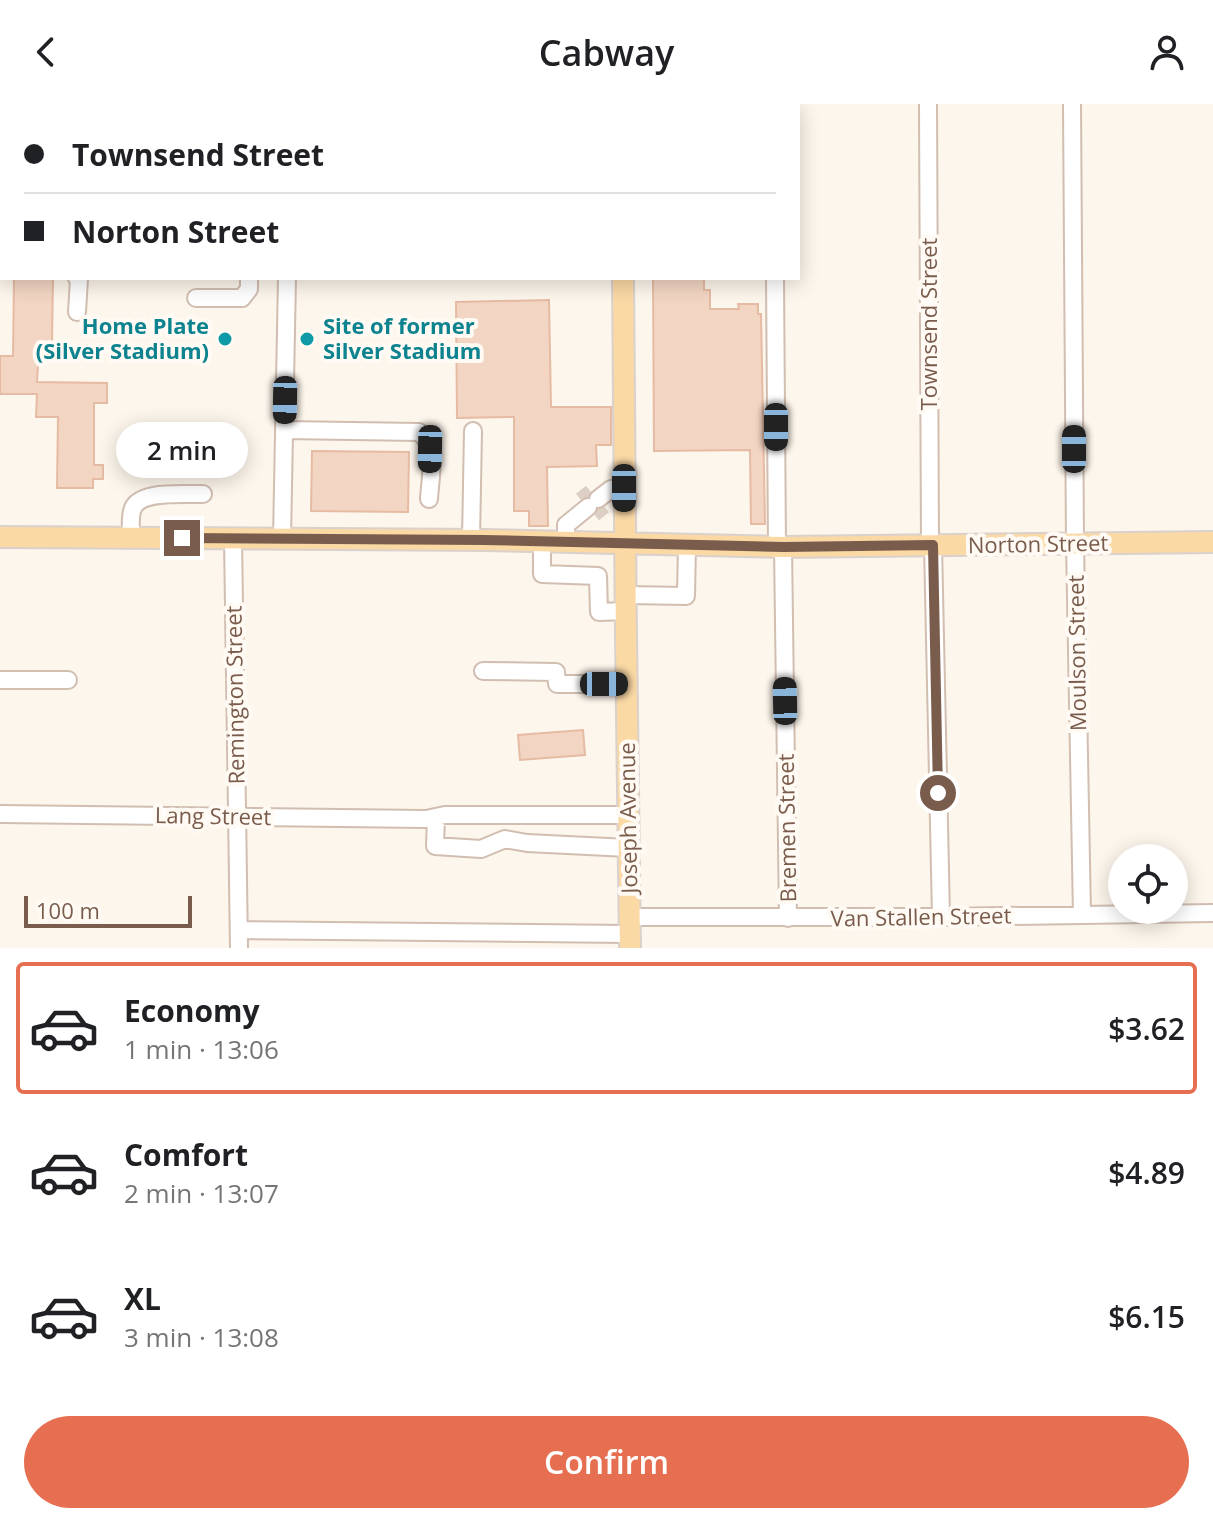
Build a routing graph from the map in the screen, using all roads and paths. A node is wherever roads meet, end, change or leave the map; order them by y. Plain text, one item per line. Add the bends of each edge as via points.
1 (928, 104) edge
2 (1072, 104) edge
3 (79, 280) edge
4 (249, 280) edge
5 (287, 280) edge
6 (623, 280) edge
7 (775, 280) edge
8 (196, 298) dead end
9 (77, 312) dead end
10 (284, 430) junction
11 (473, 431) dead end
12 (203, 494) dead end
13 (429, 499) dead end
14 (596, 501) junction
15 (0, 537) edge
16 (131, 538) junction
17 (233, 538) junction
18 (282, 539) junction
19 (471, 540) junction
20 (542, 542) junction
21 (1213, 542) edge
22 (566, 543) junction
23 (1075, 543) junction
24 (624, 544) junction
25 (687, 545) junction
26 (931, 545) junction
27 (780, 547) junction
28 (626, 603) junction
29 (483, 671) dead end
30 (0, 680) edge
31 (68, 680) dead end
32 (627, 684) junction
33 (0, 814) edge
34 (506, 815) junction
35 (628, 815) junction
36 (237, 817) junction
37 (431, 818) junction
38 (505, 839) junction
39 (628, 848) junction
40 (1213, 913) edge
41 (1082, 915) junction
42 (941, 917) junction
43 (788, 918) junction
44 (239, 930) junction
45 (629, 933) edge
46 (239, 948) edge

1 - 26 street, Townsend Street
2 - 23 street, Moulson Street
3 - 9 street
4 - 8 street via 242,298
5 - 10 street
6 - 14 main road, Joseph Avenue
7 - 27 street, Bremen Street
10 - 13 street via 419,432 430,449
10 - 18 street
11 - 19 street
12 - 16 street via 146,496 132,510
14 - 22 street via 566,525
14 - 24 main road, Joseph Avenue
15 - 16 main road, Norton Street
16 - 17 main road, Norton Street
17 - 18 main road, Norton Street
17 - 36 street, Remington Street
18 - 19 main road, Norton Street
19 - 20 main road, Norton Street
20 - 22 main road, Norton Street
20 - 28 street via 542,574 598,576 599,612
21 - 23 main road, Norton Street
22 - 24 main road, Norton Street
23 - 26 main road, Norton Street
23 - 41 street, Moulson Street
24 - 25 main road, Norton Street
24 - 28 main road, Joseph Avenue
25 - 27 main road, Norton Street
25 - 28 street via 686,596
26 - 27 main road, Norton Street
26 - 42 street, Townsend Street
27 - 43 street, Bremen Street
28 - 32 main road, Joseph Avenue
29 - 32 street via 556,672 557,684
30 - 31 street
32 - 35 main road, Joseph Avenue
33 - 36 street, Lang Street
34 - 35 street, Lang Street
34 - 37 street, Lang Street
34 - 38 street
35 - 39 main road, Joseph Avenue
36 - 37 street, Lang Street
36 - 44 street, Remington Street
37 - 38 street via 435,846 481,849
38 - 39 street
39 - 45 main road, Joseph Avenue
40 - 41 street, Van Stallen Street
41 - 42 street, Van Stallen Street
42 - 43 street, Van Stallen Street
43 - 45 street, Van Stallen Street
44 - 45 street, Van Stallen Street
44 - 46 street, Remington Street

